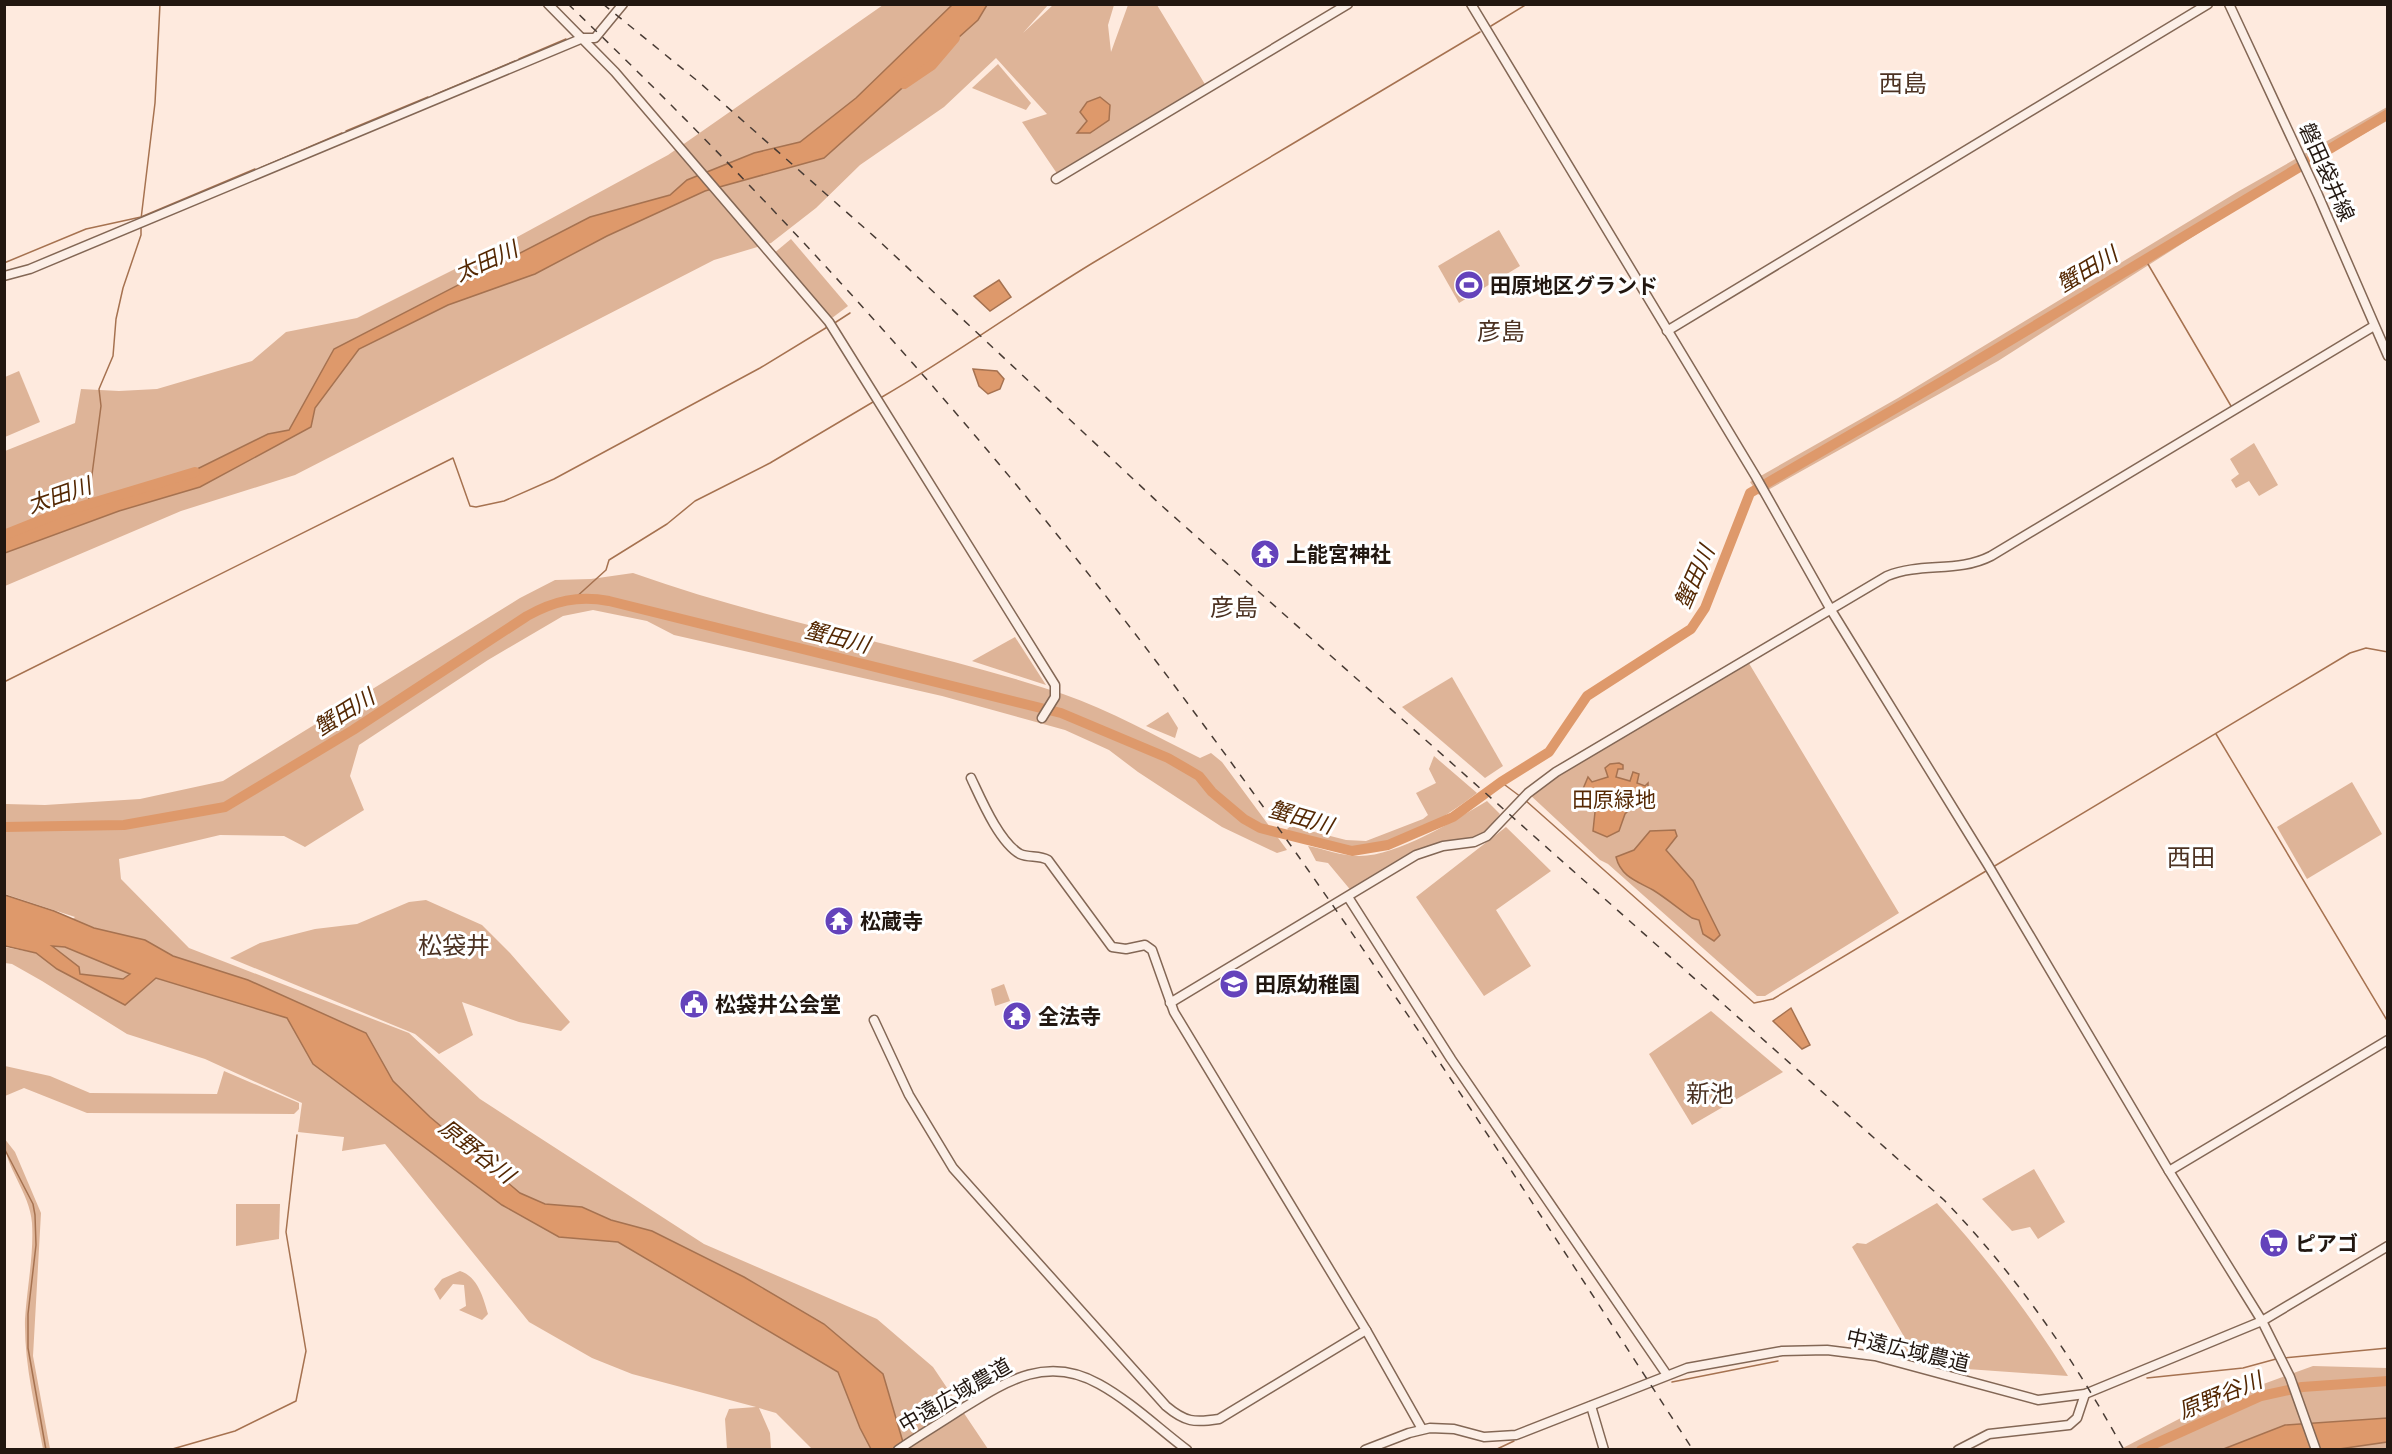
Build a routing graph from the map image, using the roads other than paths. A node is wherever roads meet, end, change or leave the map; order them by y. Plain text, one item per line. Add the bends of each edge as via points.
1 (548, 4) edge
2 (623, 4) edge
3 (1348, 4) edge
4 (1471, 4) edge
5 (2208, 4) edge
6 (2229, 4) edge
7 (583, 38) junction
8 (596, 38) junction
9 (596, 54) junction
10 (1056, 179) dead end
11 (4, 276) edge
12 (2374, 326) junction
13 (1667, 331) junction
14 (2388, 356) edge
15 (1831, 610) junction
16 (1042, 718) dead end
17 (971, 778) dead end
18 (1348, 897) junction
19 (1170, 1003) junction
20 (874, 1020) dead end
21 (2388, 1040) edge
22 (2169, 1171) junction
23 (2388, 1246) edge
24 (2262, 1321) junction
25 (1366, 1330) junction
26 (1667, 1375) junction
27 (2085, 1394) junction
28 (1591, 1406) junction
29 (1422, 1429) junction
30 (898, 1449) edge
31 (1187, 1449) edge
32 (1365, 1449) edge
33 (1604, 1449) edge
34 (1958, 1449) edge
35 (2316, 1449) edge

1 - 7 street
2 - 8 street
3 - 10 street
4 - 13 street
5 - 13 street
6 - 12 street, 磐田袋井線
7 - 8 street
7 - 9 street
7 - 11 street via 30,269
8 - 9 street
9 - 16 street via 845,344 1054,685 1055,697
12 - 14 street, 磐田袋井線
12 - 15 street via 1991,556 1972,564 1897,572
13 - 15 street
15 - 18 street via 1556,772 1528,793 1487,836 1416,855
15 - 22 street via 1995,876
17 - 19 street via 988,814 1010,845 1019,854 1048,860 1112,947 1150,947
18 - 19 street
18 - 26 street via 1451,1059
19 - 25 street
20 - 25 street via 909,1095 953,1168 1166,1406 1183,1419 1219,1419
21 - 22 street
22 - 24 street
23 - 24 street, 中遠広域農道
24 - 27 street, 中遠広域農道
24 - 35 street via 2296,1390
25 - 29 street
26 - 27 street, 中遠広域農道 via 1699,1364 1782,1351 1827,1350 1875,1356 2027,1399 2046,1401
26 - 28 street, 中遠広域農道
27 - 34 street via 2077,1418 2069,1425 1989,1434
28 - 29 street, 中遠広域農道 via 1505,1437 1484,1437 1443,1428
28 - 33 street
29 - 32 street, 中遠広域農道
30 - 31 street, 中遠広域農道 via 1015,1377 1038,1372 1067,1373 1100,1385

